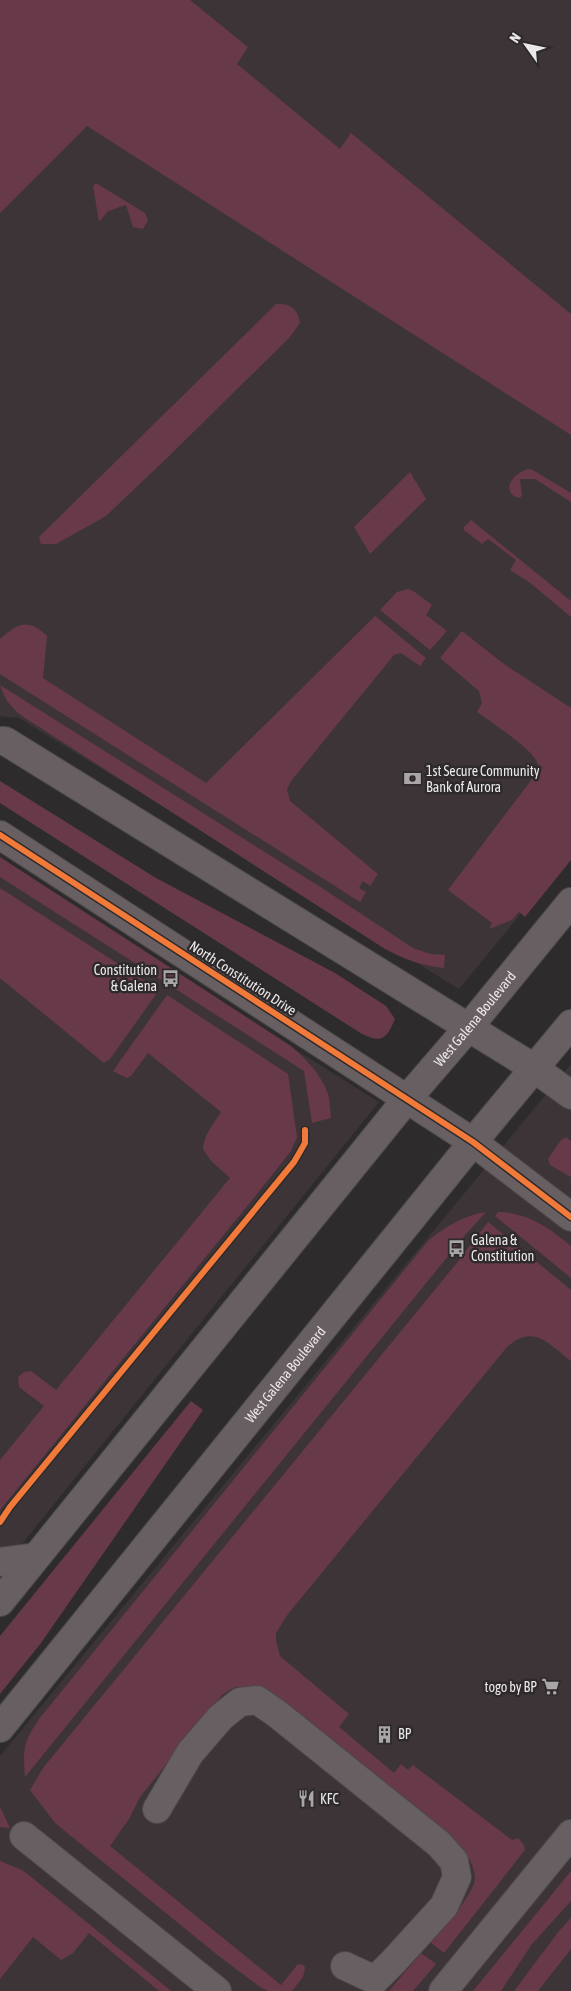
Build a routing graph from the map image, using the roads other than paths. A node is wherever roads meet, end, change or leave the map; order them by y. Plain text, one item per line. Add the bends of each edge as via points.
1 (0, 741) edge
2 (0, 835) edge
3 (571, 902) edge
4 (571, 1024) edge
5 (468, 1028) junction
6 (534, 1068) junction
7 (571, 1095) edge
8 (406, 1100) junction
9 (473, 1142) junction
10 (571, 1217) edge
11 (36, 1557) junction
12 (0, 1562) edge
13 (0, 1602) edge
14 (0, 1728) edge
15 (157, 1809) dead end
16 (571, 1834) edge
17 (24, 1836) dead end
18 (345, 1966) dead end
19 (217, 1991) edge
20 (442, 1991) edge

1 - 5 main road via 5,741
2 - 8 main road, North Constitution Drive
3 - 5 main road, West Galena Boulevard
4 - 6 main road, West Galena Boulevard
5 - 6 main road
5 - 8 main road, West Galena Boulevard
6 - 7 main road
6 - 9 main road, West Galena Boulevard
8 - 9 main road, North Constitution Drive
8 - 11 main road, West Galena Boulevard
9 - 10 main road, North Constitution Drive
9 - 14 main road, West Galena Boulevard
11 - 12 main road
11 - 13 main road, West Galena Boulevard
15 - 18 main road via 190,1753 221,1717 240,1702 257,1700 439,1844 454,1861 457,1877 444,1906 375,1980
16 - 20 main road
17 - 19 main road

